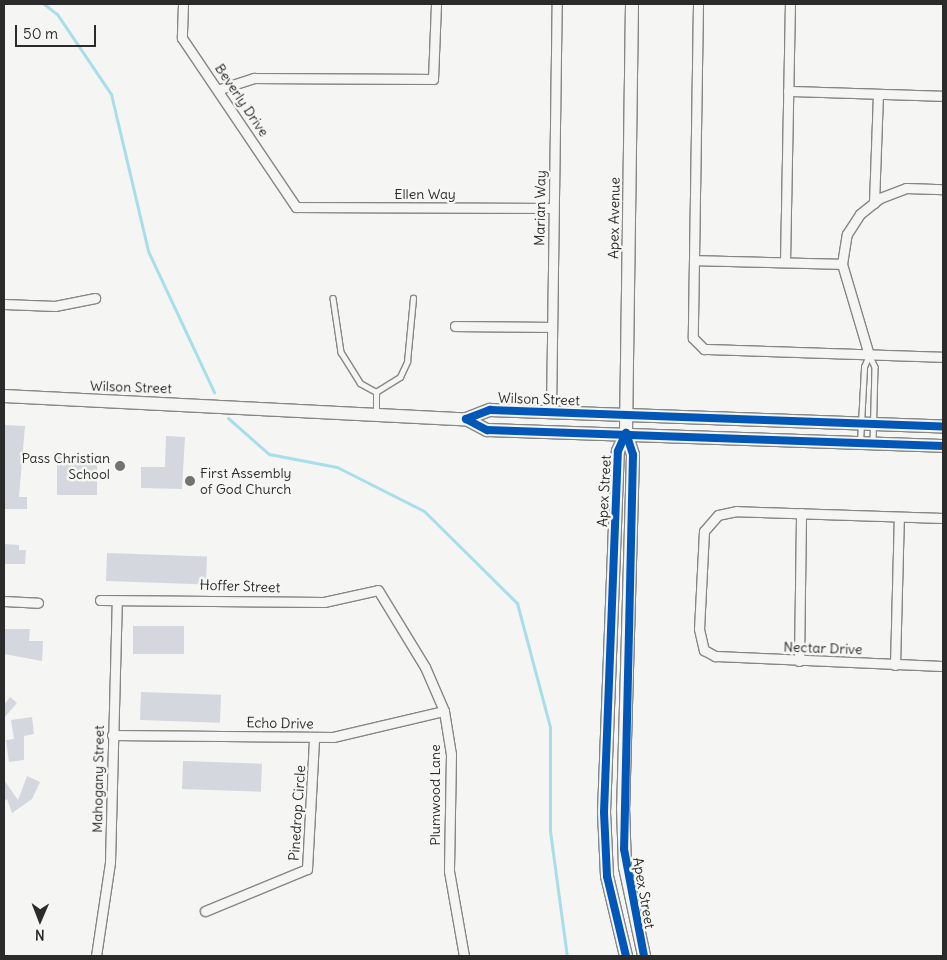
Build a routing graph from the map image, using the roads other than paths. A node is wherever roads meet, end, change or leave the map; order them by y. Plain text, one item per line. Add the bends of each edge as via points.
1 (183, 4) edge
2 (436, 4) edge
3 (557, 4) edge
4 (632, 4) edge
5 (698, 4) edge
6 (790, 4) edge
7 (220, 89) junction
8 (788, 91) junction
9 (878, 94) junction
10 (943, 96) edge
11 (943, 189) edge
12 (874, 203) junction
13 (296, 207) joint
14 (554, 208) junction
15 (694, 260) junction
16 (785, 262) junction
17 (842, 264) junction
18 (95, 298) dead end
19 (333, 298) dead end
20 (413, 298) dead end
21 (4, 304) edge
22 (455, 326) dead end
23 (552, 327) junction
24 (869, 354) junction
25 (943, 357) edge
26 (376, 392) junction
27 (4, 396) edge
28 (551, 412) junction
29 (376, 414) junction
30 (627, 415) junction
31 (466, 419) junction
32 (867, 423) junction
33 (943, 427) edge
34 (626, 433) junction
35 (860, 442) junction
36 (873, 443) junction
37 (943, 446) edge
38 (801, 513) junction
39 (899, 517) junction
40 (943, 518) edge
41 (378, 590) joint
42 (100, 600) dead end
43 (117, 601) junction
44 (4, 602) edge
45 (38, 603) dead end
46 (798, 661) junction
47 (895, 665) junction
48 (943, 666) edge
49 (444, 711) junction
50 (112, 735) junction
51 (314, 738) junction
52 (205, 911) dead end
53 (96, 956) edge
54 (464, 956) edge
55 (626, 956) edge
56 (644, 956) edge

1 - 7 street, Beverly Drive via 182,38
2 - 7 street via 433,79 254,78
3 - 14 street, Marian Way
4 - 30 main road, Apex Avenue
5 - 15 street
6 - 8 street
7 - 13 street, Beverly Drive
8 - 9 street
8 - 16 street
9 - 10 street
9 - 12 street
11 - 12 street via 906,188
12 - 17 street via 847,234
13 - 14 street, Ellen Way
14 - 23 street, Marian Way
15 - 16 street
15 - 24 street via 693,338 704,349
16 - 17 street
17 - 24 street
18 - 21 street via 55,306
19 - 26 lane via 341,352 360,383
20 - 26 lane via 407,362 400,377
22 - 23 street
23 - 28 street, Marian Way
24 - 25 street
24 - 32 lane via 864,367
24 - 32 lane via 874,367
26 - 29 lane
27 - 29 main road, Wilson Street
28 - 30 main road, Wilson Street
28 - 31 main road, Wilson Street via 490,410
29 - 31 main road, Wilson Street
30 - 32 main road, Wilson Street
30 - 34 main road, Apex Avenue
31 - 34 main road, Wilson Street via 487,430
32 - 33 main road, Wilson Street
32 - 35 lane
32 - 36 lane
34 - 35 main road, Wilson Street
34 - 55 main road, Apex Street via 618,452 604,812 607,876
34 - 56 main road, Apex Street via 633,455 624,849
35 - 36 main road, Wilson Street
36 - 37 main road, Wilson Street
38 - 39 street
38 - 46 street
38 - 46 street, Nectar Drive via 737,511 712,518 704,531 699,629 704,650 738,659
39 - 40 street
39 - 47 street
41 - 43 street, Hoffer Street via 324,602 193,598
41 - 49 street, Plumwood Lane via 425,667
42 - 43 street, Hoffer Street
43 - 50 street, Mahogany Street
44 - 45 street
46 - 47 street, Nectar Drive
47 - 48 street, Nectar Drive
49 - 51 street, Echo Drive via 352,735
49 - 54 street, Plumwood Lane via 451,754 449,871
50 - 51 street, Echo Drive
50 - 53 street, Mahogany Street via 110,862
51 - 52 street, Pinedrop Circle via 307,870

